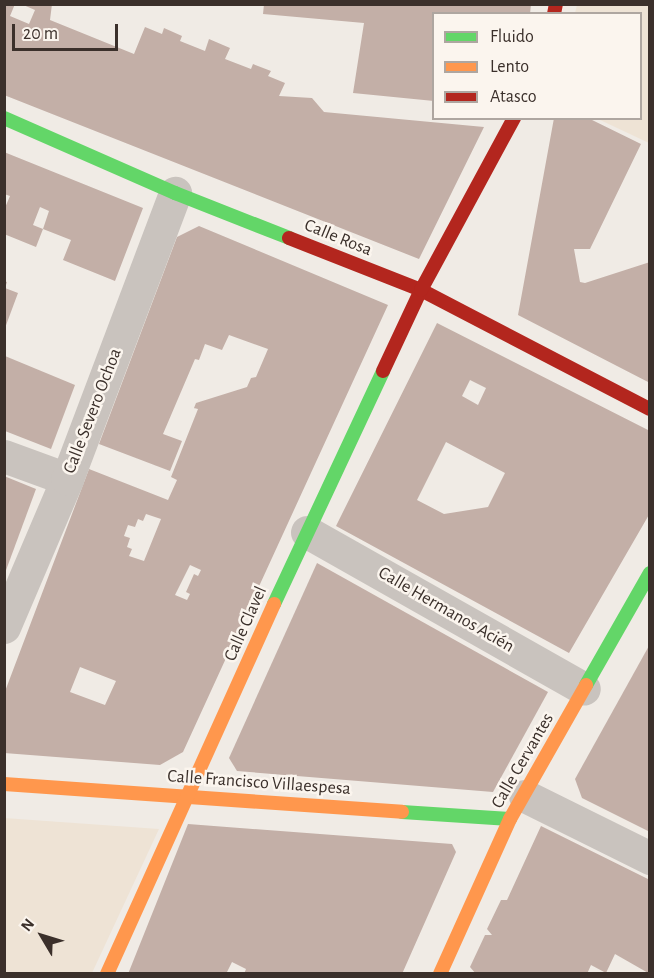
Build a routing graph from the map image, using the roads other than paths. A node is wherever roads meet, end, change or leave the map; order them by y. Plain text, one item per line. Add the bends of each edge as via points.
1 (4, 118) edge
2 (513, 120) edge
3 (175, 193) junction
4 (421, 290) junction
5 (650, 409) edge
6 (4, 456) edge
7 (67, 479) junction
8 (307, 532) junction
9 (650, 573) edge
10 (4, 627) edge
11 (584, 689) junction
12 (4, 784) edge
13 (187, 796) junction
14 (518, 808) junction
15 (650, 858) edge
16 (107, 974) edge
17 (440, 974) edge

1 - 3 street, Calle Rosa
2 - 4 street, Calle Clavel
3 - 4 street, Calle Rosa
3 - 7 street, Calle Severo Ochoa
4 - 5 street, Calle Rosa
4 - 8 street, Calle Clavel
6 - 7 street
7 - 10 street, Calle Severo Ochoa
8 - 11 street, Calle Hermanos Acién
8 - 13 street, Calle Clavel
9 - 11 street, Calle Cervantes
11 - 14 street, Calle Cervantes
12 - 13 street, Calle Francisco Villaespesa
13 - 14 street, Calle Francisco Villaespesa
13 - 16 street, Calle Clavel
14 - 15 street
14 - 17 street, Calle Cervantes

